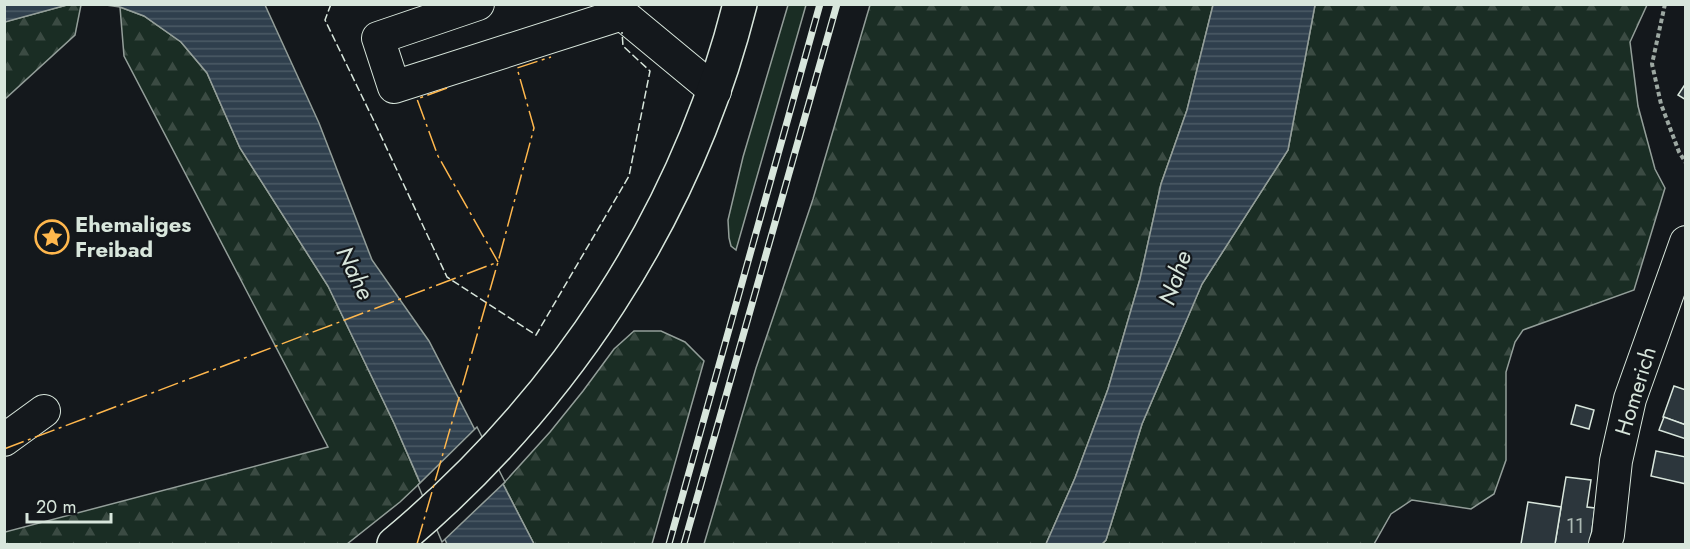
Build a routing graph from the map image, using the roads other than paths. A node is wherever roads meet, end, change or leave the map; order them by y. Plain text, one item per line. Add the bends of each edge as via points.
1 (478, 4) edge
2 (740, 4) edge
3 (571, 17) edge
4 (715, 91) junction
5 (1686, 242) edge
6 (44, 411) dead end
7 (4, 440) edge
8 (394, 544) edge
9 (1605, 544) edge

1 - 3 street via 378,38 394,87
2 - 4 main road
3 - 4 street via 622,14
4 - 8 main road via 675,187 622,285 590,332 514,430 464,482
5 - 9 street, Homerich via 1630,399 1616,461
6 - 7 street

